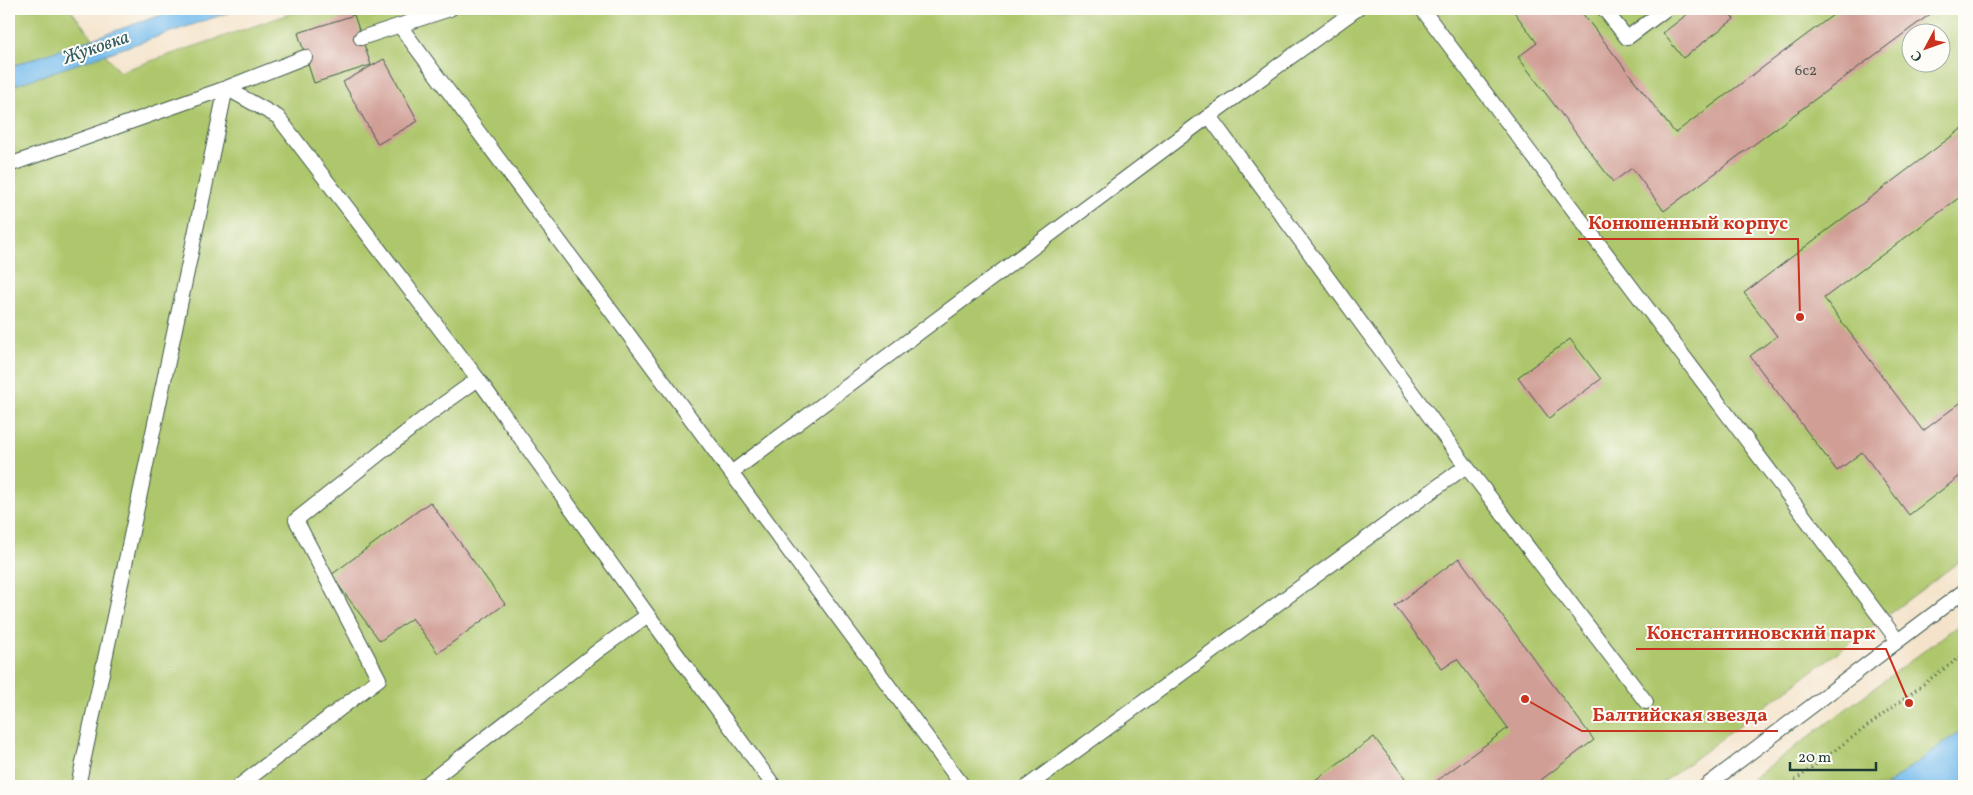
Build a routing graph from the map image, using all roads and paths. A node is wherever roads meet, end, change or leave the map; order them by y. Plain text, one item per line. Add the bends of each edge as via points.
1 (450, 9) edge
2 (1357, 9) edge
3 (1422, 9) edge
4 (1604, 9) edge
5 (1666, 9) edge
6 (400, 26) junction
7 (361, 38) dead end
8 (305, 57) dead end
9 (226, 88) junction
10 (1210, 116) junction
11 (9, 165) edge
12 (478, 379) junction
13 (1466, 466) junction
14 (731, 473) junction
15 (1964, 591) edge
16 (648, 615) junction
17 (1898, 641) junction
18 (1964, 654) edge
19 (1646, 702) dead end
20 (78, 786) edge
21 (239, 786) edge
22 (424, 786) edge
23 (774, 786) edge
24 (963, 786) edge
25 (1028, 786) edge
26 (1706, 786) edge
27 (1787, 786) edge

1 - 6 lane
2 - 10 lane
3 - 17 lane
4 - 5 lane via 1627,38
6 - 7 lane
6 - 14 lane
8 - 9 lane
9 - 11 lane
9 - 12 lane via 278,117
9 - 20 lane
10 - 13 lane
10 - 14 lane
12 - 16 lane
12 - 21 lane via 296,520 379,679
13 - 19 lane
13 - 25 lane
14 - 24 lane
15 - 17 lane
16 - 22 lane
16 - 23 lane
17 - 26 lane
18 - 27 path

